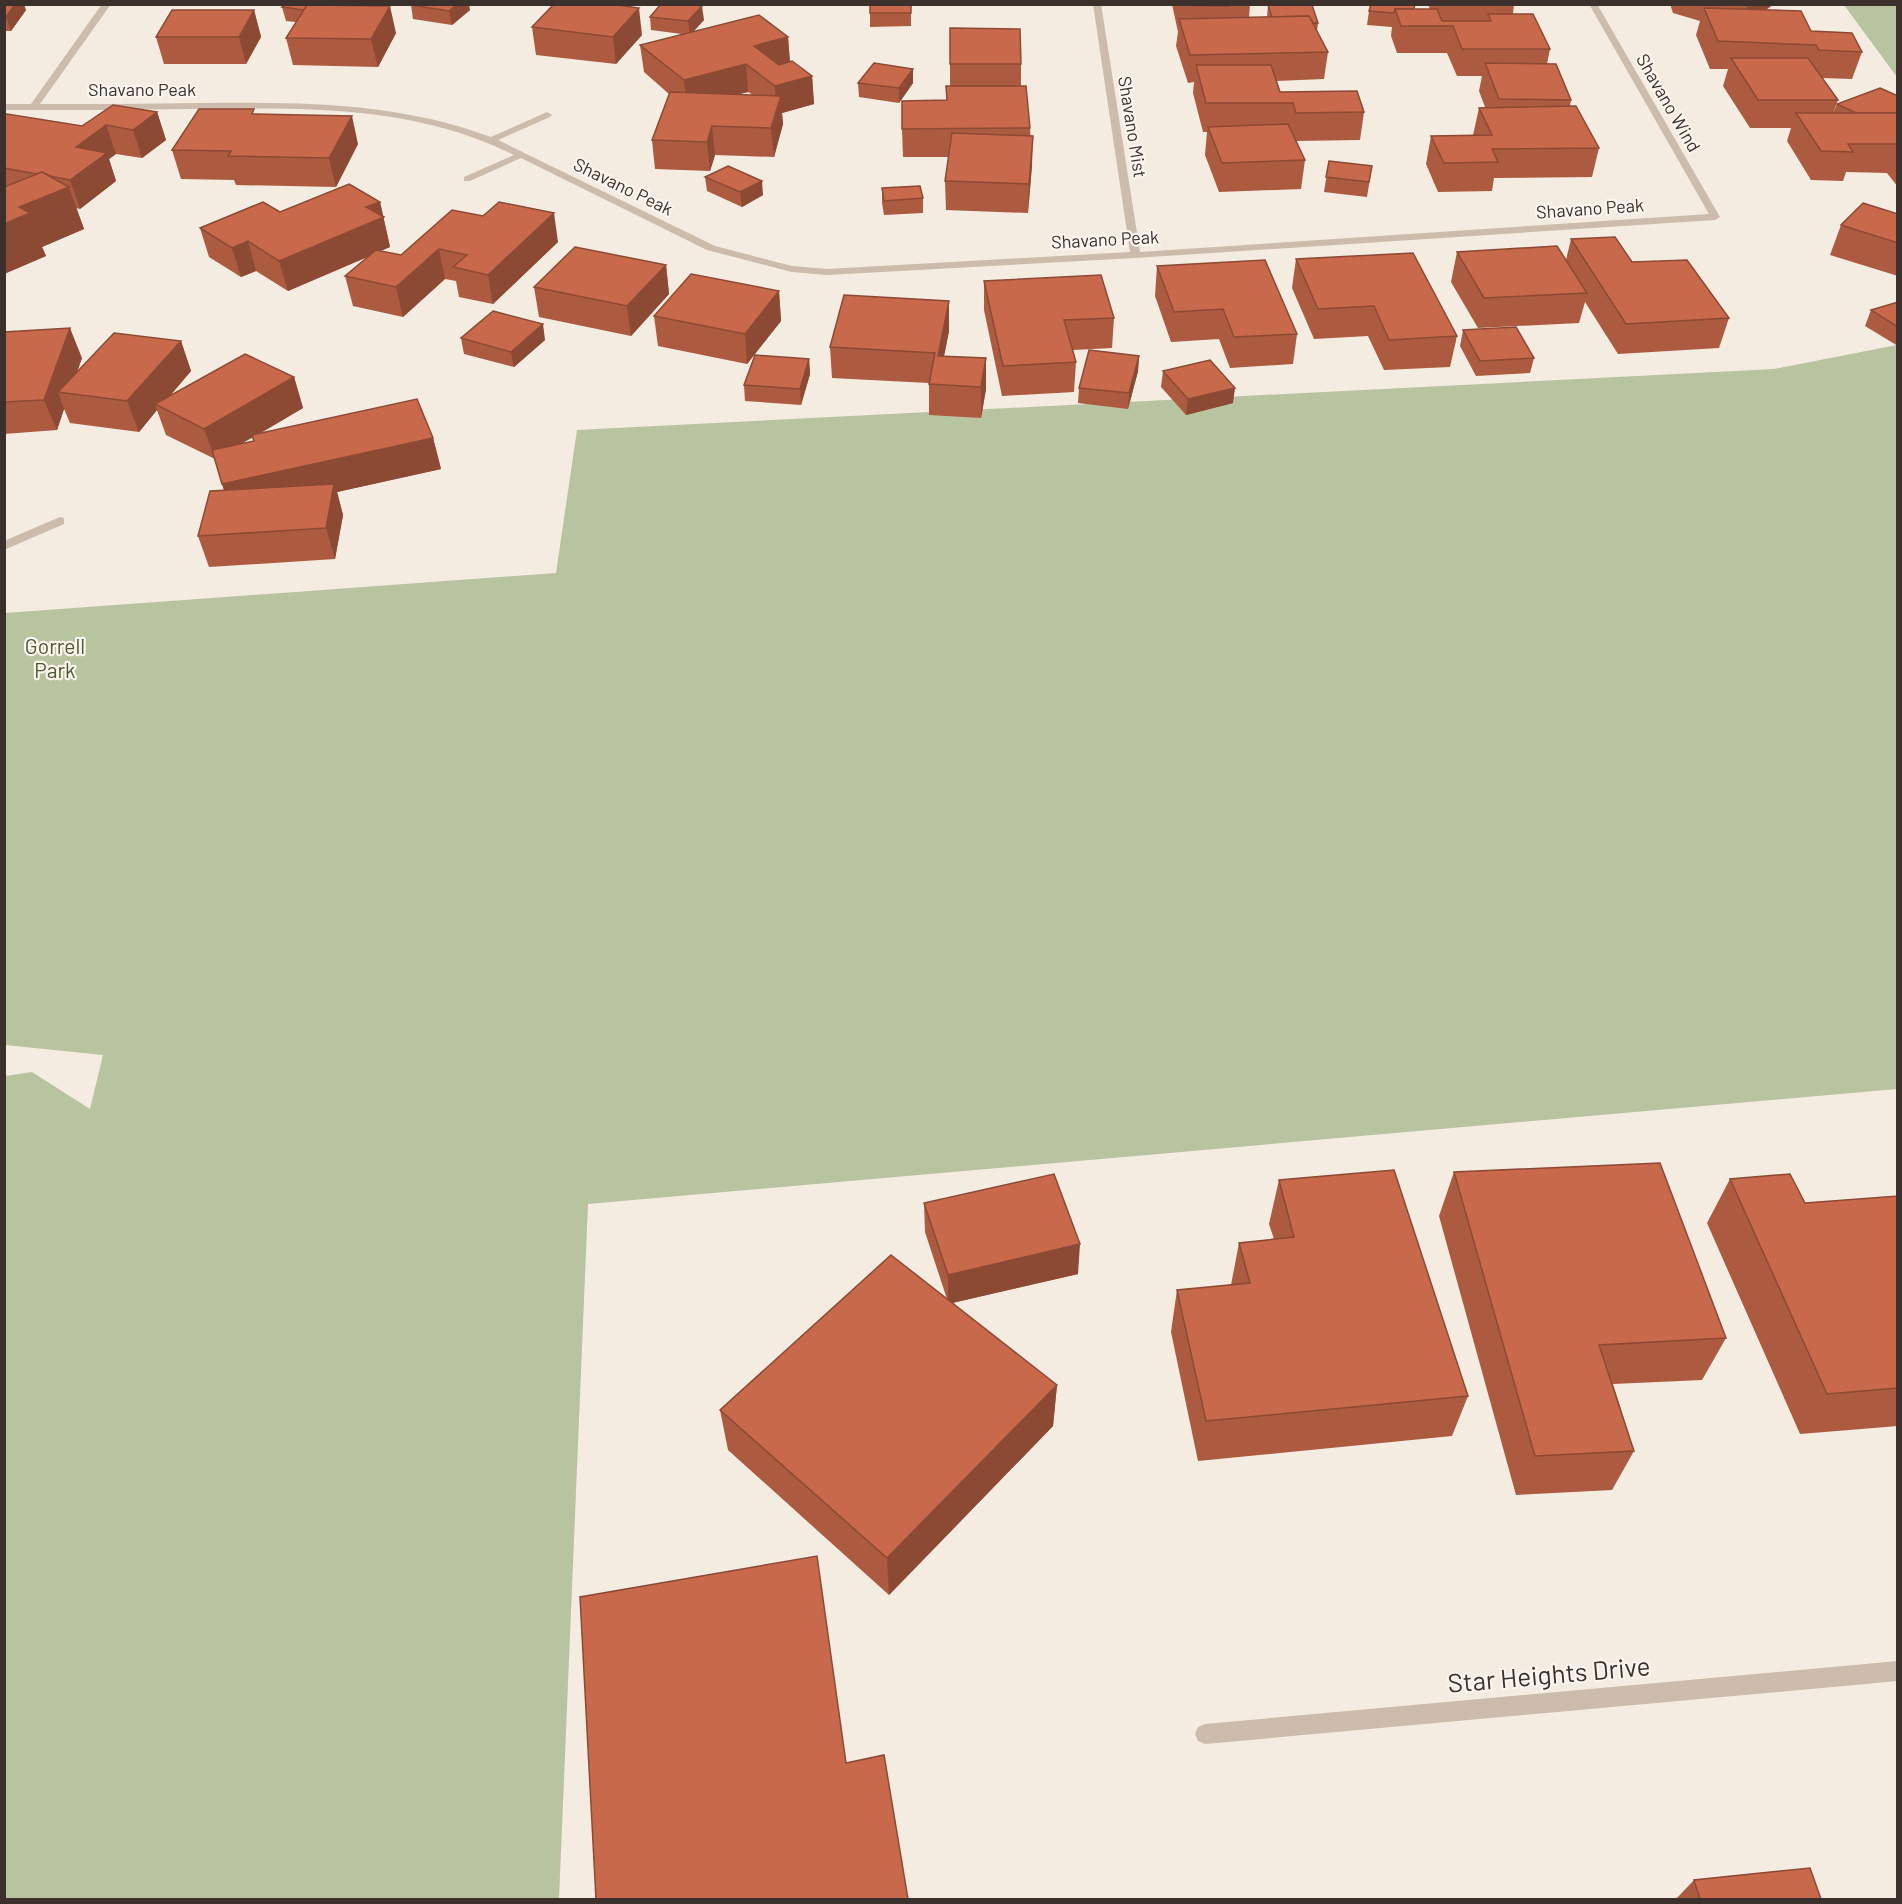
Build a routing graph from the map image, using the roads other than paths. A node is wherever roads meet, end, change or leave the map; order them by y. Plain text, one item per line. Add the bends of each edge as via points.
1 (106, 4) edge
2 (1097, 4) edge
3 (1593, 4) edge
4 (4, 107) edge
5 (34, 107) junction
6 (547, 115) dead end
7 (491, 140) junction
8 (521, 155) junction
9 (467, 179) dead end
10 (1715, 217) joint
11 (1135, 255) junction
12 (60, 520) dead end
13 (4, 546) edge
14 (1898, 1671) edge
15 (1205, 1734) dead end

1 - 5 street
2 - 11 street, Shavano Mist
3 - 10 street, Shavano Wind
4 - 5 street, Shavano Peak
5 - 7 street, Shavano Peak via 367,109 420,116
6 - 7 street
7 - 8 street, Shavano Peak
8 - 9 street
8 - 11 street, Shavano Peak via 711,248 792,269 827,272
10 - 11 street, Shavano Peak
12 - 13 street
14 - 15 street, Star Heights Drive

